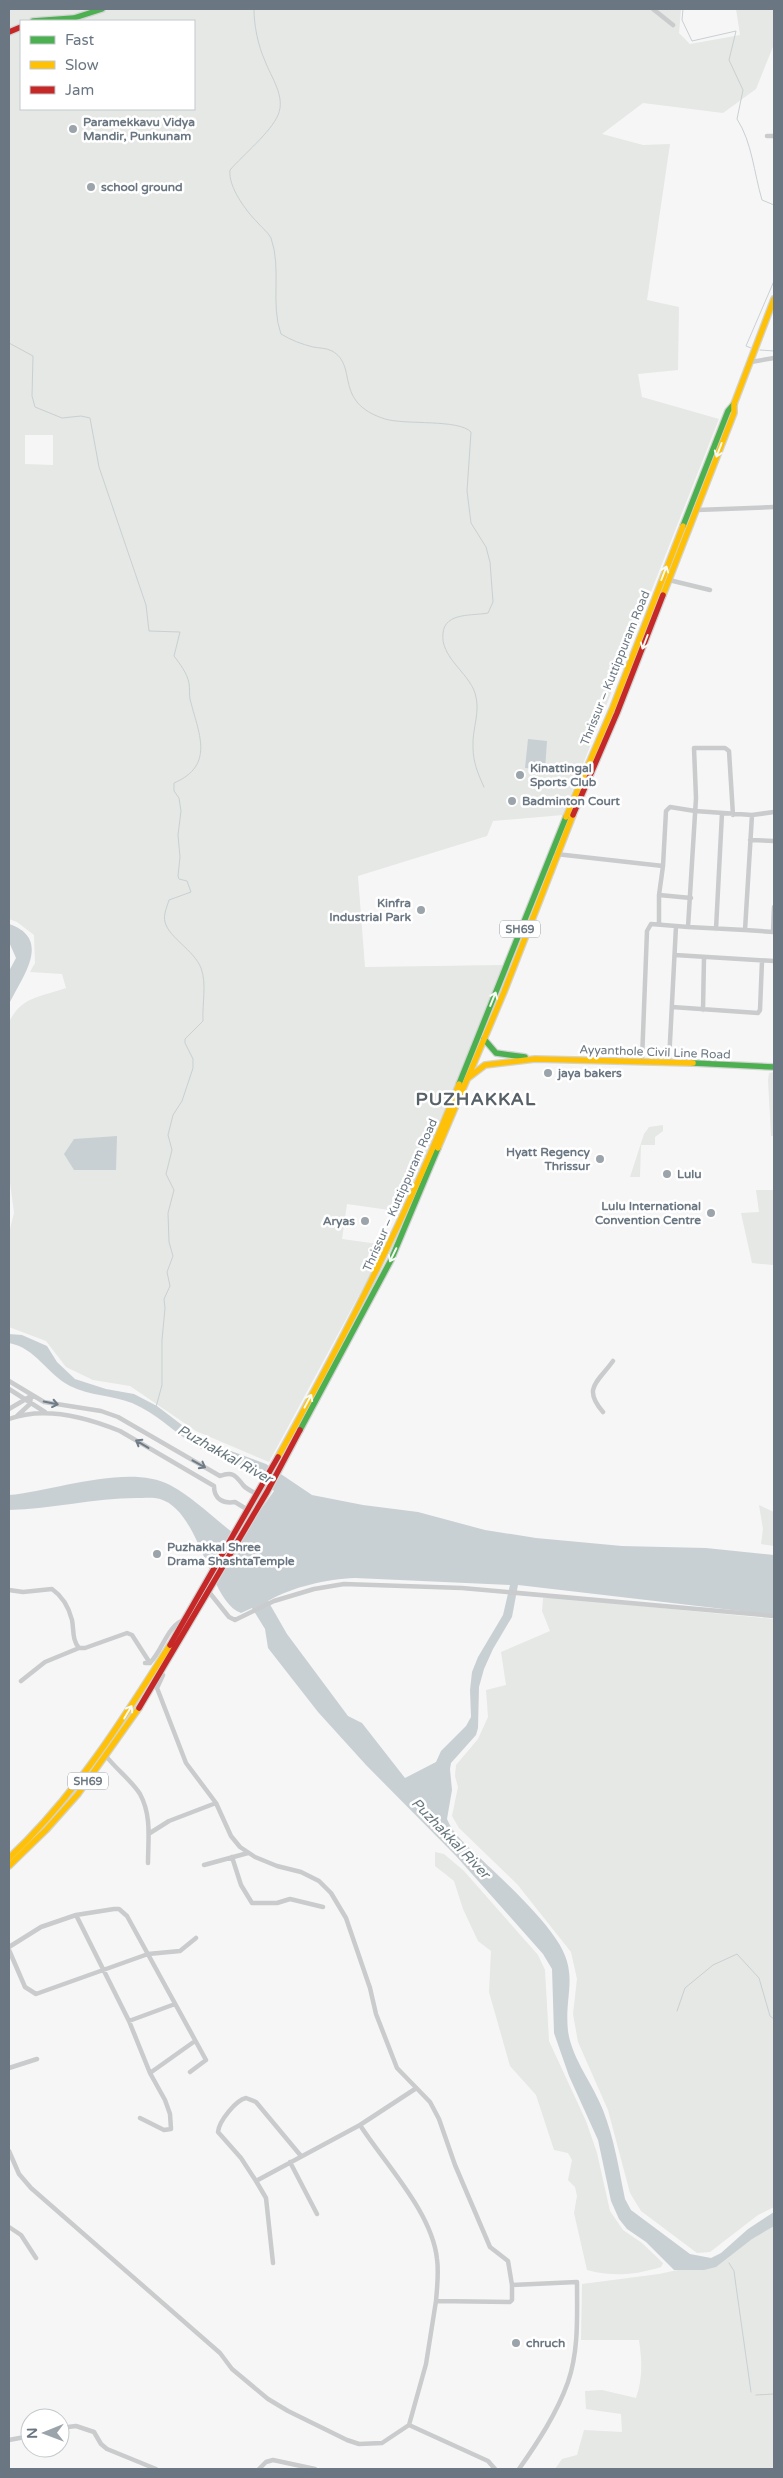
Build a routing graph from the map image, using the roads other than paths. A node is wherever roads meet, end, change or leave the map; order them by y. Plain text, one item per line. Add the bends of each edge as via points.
1 (102, 9) edge
2 (653, 9) edge
3 (47, 20) edge
4 (674, 26) dead end
5 (767, 136) dead end
6 (774, 136) edge
7 (774, 299) edge
8 (774, 358) edge
9 (751, 362) junction
10 (734, 404) junction
11 (774, 507) edge
12 (697, 510) junction
13 (669, 580) junction
14 (710, 590) dead end
15 (696, 811) junction
16 (774, 812) edge
17 (722, 814) junction
18 (733, 815) junction
19 (752, 815) junction
20 (750, 840) junction
21 (774, 841) edge
22 (556, 854) junction
23 (662, 866) junction
24 (660, 895) junction
25 (691, 898) junction
26 (774, 907) edge
27 (659, 924) junction
28 (676, 926) junction
29 (688, 927) junction
30 (716, 929) junction
31 (745, 930) junction
32 (774, 932) edge
33 (675, 955) junction
34 (704, 957) junction
35 (762, 961) junction
36 (774, 961) edge
37 (672, 1007) junction
38 (703, 1010) junction
39 (484, 1039) junction
40 (535, 1059) junction
41 (642, 1060) junction
42 (669, 1061) junction
43 (774, 1067) edge
44 (468, 1078) junction
45 (400, 1233) junction
46 (613, 1361) dead end
47 (9, 1381) edge
48 (9, 1389) edge
49 (31, 1396) junction
50 (23, 1398) junction
51 (30, 1404) junction
52 (9, 1409) edge
53 (46, 1412) junction
54 (603, 1412) dead end
55 (16, 1416) junction
56 (9, 1419) edge
57 (257, 1494) junction
58 (248, 1510) junction
59 (9, 1590) edge
60 (207, 1590) junction
61 (196, 1614) junction
62 (774, 1616) edge
63 (187, 1619) junction
64 (79, 1648) junction
65 (21, 1681) dead end
66 (106, 1756) junction
67 (216, 1803) junction
68 (150, 1833) junction
69 (249, 1853) junction
70 (232, 1857) junction
71 (9, 1858) edge
72 (148, 1863) dead end
73 (204, 1865) dead end
74 (9, 1866) edge
75 (323, 1907) dead end
76 (76, 1915) junction
77 (196, 1938) dead end
78 (9, 1949) edge
79 (148, 1954) junction
80 (105, 1969) junction
81 (175, 2004) junction
82 (129, 2021) junction
83 (195, 2041) junction
84 (37, 2059) dead end
85 (9, 2068) edge
86 (190, 2072) dead end
87 (150, 2073) junction
88 (415, 2088) junction
89 (140, 2118) dead end
90 (360, 2125) junction
91 (9, 2151) edge
92 (301, 2156) junction
93 (290, 2162) junction
94 (256, 2181) junction
95 (317, 2214) dead end
96 (9, 2227) edge
97 (36, 2258) dead end
98 (273, 2263) dead end
99 (512, 2285) junction
100 (436, 2302) junction
101 (409, 2425) junction
102 (70, 2427) edge
103 (156, 2469) edge
104 (259, 2469) edge
105 (315, 2469) edge
106 (495, 2469) edge
107 (519, 2469) edge

1 - 3 main road via 74,18
2 - 4 street
5 - 6 street
7 - 9 main road, Thrissur – Kuttippuram Road / SH69
8 - 9 street
9 - 10 main road, Thrissur – Kuttippuram Road / SH69
10 -> 12 main road, Thrissur – Kuttippuram Road via 734,413
45 -> 10 main road, Thrissur – Kuttippuram Road / SH69 via 728,411
11 - 12 street
12 - 13 main road, Thrissur – Kuttippuram Road
13 - 14 street
13 -> 22 main road, Thrissur – Kuttippuram Road via 617,713
15 - 17 street
15 - 18 street via 693,750 725,748 730,753
15 - 23 street via 675,806 666,810
15 - 25 street
16 - 19 street
17 - 18 street
17 - 30 street
18 - 19 street
19 - 20 street
20 - 21 street
20 - 31 street
22 - 23 street
22 - 39 main road, Thrissur – Kuttippuram Road
23 - 24 street
24 - 25 street
24 - 27 street
25 - 29 street
26 - 32 street
27 - 28 street
27 - 41 street via 648,926 647,931
28 - 29 street
28 - 33 street
29 - 30 street
30 - 31 street
31 - 32 street
33 - 34 street
33 - 37 street
34 - 35 street
34 - 38 street
35 - 36 street
35 - 38 street via 758,1013
37 - 38 street
37 - 42 street
39 - 40 main road, Ayyanthole Civil Line Road via 489,1049 498,1054
39 - 44 main road, Thrissur – Kuttippuram Road
40 - 41 main road, Ayyanthole Civil Line Road
40 - 44 main road, Ayyanthole Civil Line Road via 485,1065
41 - 42 main road, Ayyanthole Civil Line Road
42 - 43 main road, Ayyanthole Civil Line Road
44 - 45 main road, Thrissur – Kuttippuram Road
57 -> 45 main road, Thrissur – Kuttippuram Road / SH69
45 -> 60 main road, Thrissur – Kuttippuram Road via 292,1448
46 - 54 street via 592,1391 593,1399
47 - 49 street
48 - 50 street
49 - 50 street
49 - 51 street
49 -> 57 street via 44,1402 101,1411 118,1417 220,1476 234,1474 243,1486
50 - 51 street
50 - 52 street
51 - 53 street
51 - 55 street
53 - 55 street
58 -> 53 street via 235,1502 221,1501 214,1486 120,1431 104,1424
55 - 56 street
57 - 58 main road, Thrissur – Kuttippuram Road / SH69
58 - 60 main road, Thrissur – Kuttippuram Road
59 - 64 street via 52,1589 59,1594 72,1621 74,1639
60 - 61 main road
60 - 62 street via 235,1620 274,1601 344,1584 453,1587
60 - 63 main road
61 - 66 main road, SH69 via 154,1685
61 - 67 street via 157,1688 186,1762
63 - 64 street via 174,1626 157,1656 147,1663 132,1635 127,1633
71 -> 63 main road via 85,1775
64 - 65 street via 41,1664
66 - 68 street via 139,1793
66 - 74 main road, SH69 via 52,1823
67 - 68 street via 169,1821
67 - 69 street via 230,1836
68 - 72 street
69 - 70 street
69 - 88 street via 277,1866 301,1872 331,1893 346,1918 386,2041 398,2068
70 - 73 street
70 - 75 street via 241,1885 252,1903 290,1899
76 - 78 street via 36,1929
76 - 79 street via 119,1909 127,1916
76 - 80 street
77 - 79 street via 180,1951
78 - 80 street via 25,1987 36,1994
79 - 80 street
79 - 81 street
80 - 82 street
81 - 82 street
81 - 83 street
82 - 87 street
83 - 86 street via 206,2060
83 - 87 street
84 - 85 street
87 - 89 street via 165,2100 171,2129 152,2126
88 - 90 street
88 - 99 street via 430,2102 439,2120 490,2247 508,2261
90 - 92 street
90 - 100 street via 425,2224 437,2258
91 - 101 street via 19,2174 31,2188 268,2399 359,2444 382,2443
92 - 93 street
92 - 94 street via 256,2102 246,2098 240,2100 220,2124 218,2132
93 - 94 street
93 - 95 street
94 - 98 street via 266,2198
96 - 97 street via 21,2235
99 - 100 street via 510,2302
99 - 107 street via 576,2282 577,2327 568,2381 552,2417
100 - 101 street via 426,2364
101 - 106 street via 488,2461
102 - 103 street via 94,2432 100,2444 107,2449
104 - 105 street via 273,2460

